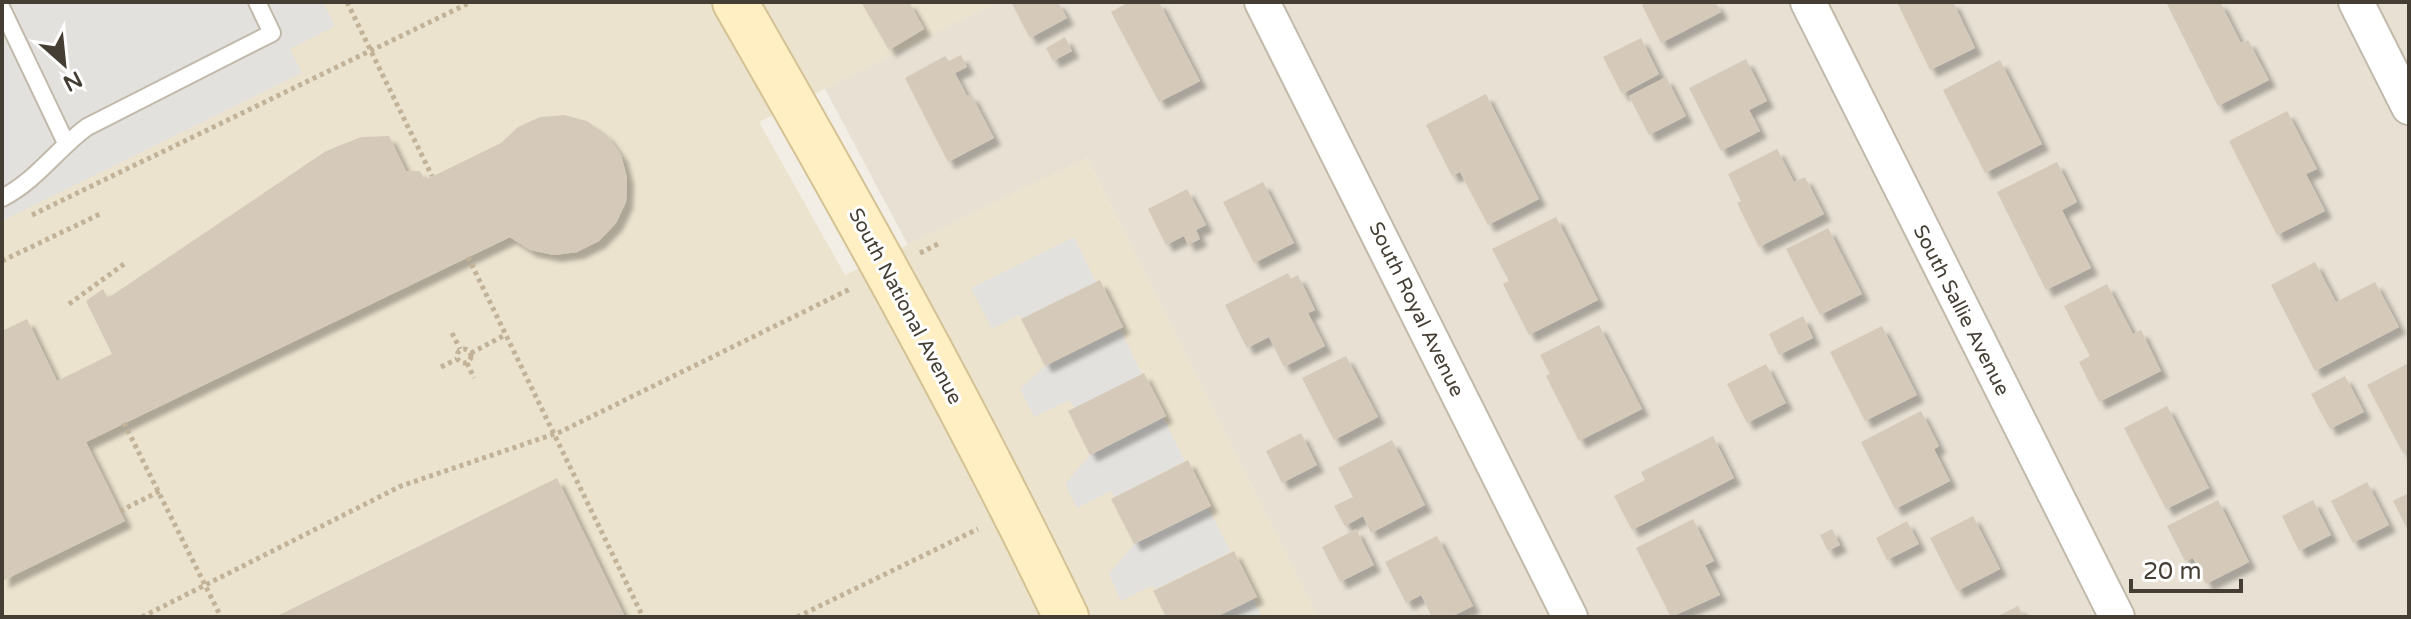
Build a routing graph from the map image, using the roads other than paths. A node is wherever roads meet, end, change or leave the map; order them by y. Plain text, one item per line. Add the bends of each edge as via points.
1 (257, 2) edge
2 (735, 2) edge
3 (1262, 2) edge
4 (1808, 2) edge
5 (2356, 2) edge
6 (2, 9) edge
7 (2409, 107) edge
8 (66, 143) junction
9 (2, 198) edge
10 (1066, 617) edge
11 (1570, 617) edge
12 (2117, 617) edge

1 - 8 lane via 272,33 87,127
2 - 10 street, South National Avenue via 888,269
3 - 11 street, South Royal Avenue
4 - 12 street, South Sallie Avenue
5 - 7 street
6 - 8 lane
8 - 9 lane via 42,169

